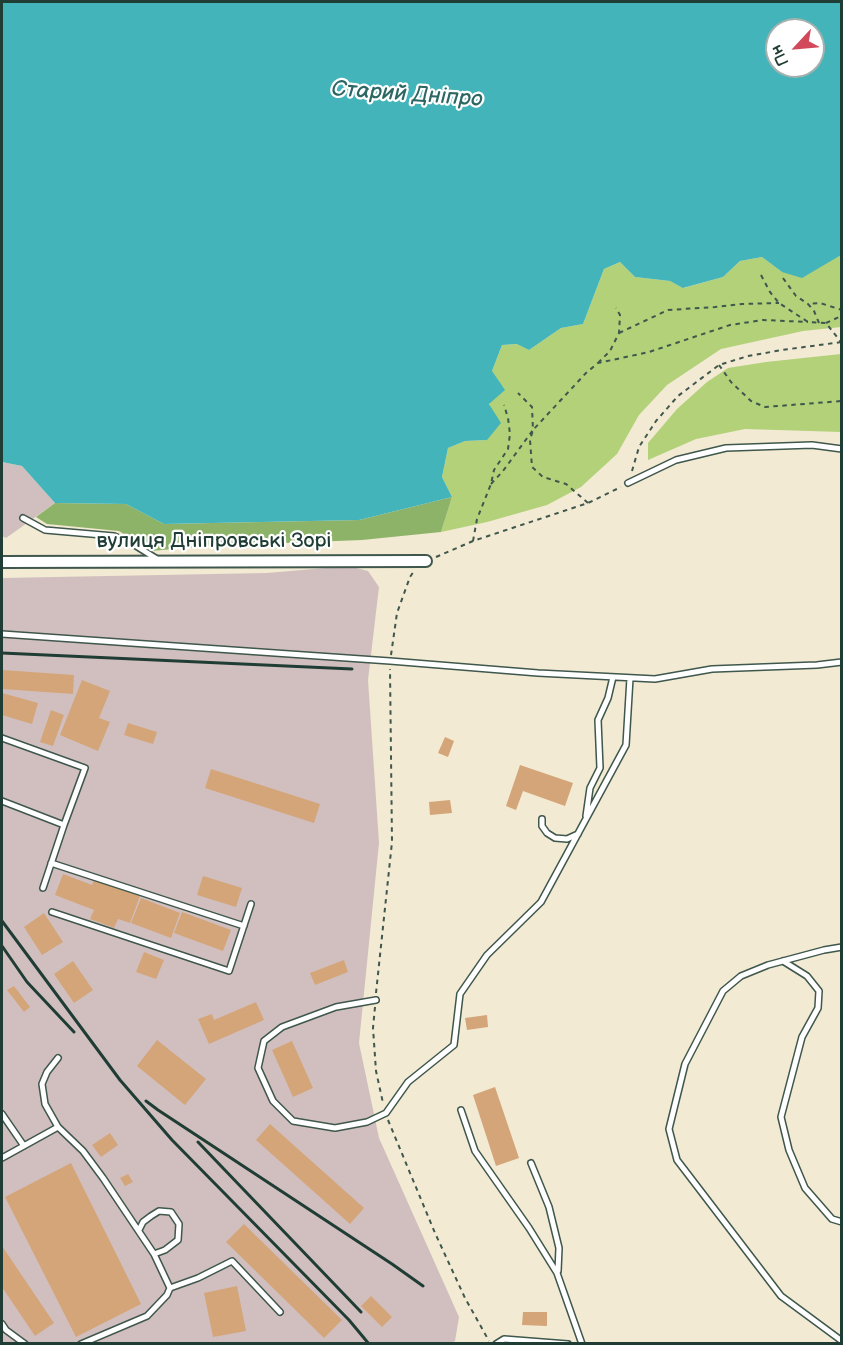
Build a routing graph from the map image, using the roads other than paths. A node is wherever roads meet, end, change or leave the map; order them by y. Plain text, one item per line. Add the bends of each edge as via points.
1 (842, 449) edge
2 (628, 483) road end
3 (23, 518) dead end
4 (2, 561) edge
5 (426, 561) road end
6 (161, 562) junction
7 (2, 634) edge
8 (842, 662) edge
9 (613, 677) junction
10 (630, 678) junction
11 (2, 738) edge
12 (2, 801) edge
13 (542, 819) dead end
14 (585, 821) junction
15 (64, 825) junction
16 (578, 834) junction
17 (51, 863) junction
18 (43, 888) dead end
19 (251, 904) dead end
20 (52, 912) dead end
21 (244, 926) junction
22 (842, 947) edge
23 (783, 961) junction
24 (376, 1000) road end
25 (58, 1058) dead end
26 (461, 1110) dead end
27 (2, 1114) edge
28 (58, 1127) junction
29 (24, 1146) junction
30 (2, 1158) edge
31 (531, 1163) dead end
32 (842, 1222) edge
33 (139, 1230) junction
34 (154, 1254) junction
35 (558, 1273) junction
36 (170, 1288) junction
37 (280, 1312) dead end
38 (2, 1324) edge
39 (842, 1341) edge
40 (25, 1344) edge
41 (81, 1344) edge
42 (496, 1344) edge
43 (568, 1344) edge
44 (582, 1344) edge

1 - 2 lane via 812,445 726,448 676,460
3 - 6 lane via 45,530 114,536
4 - 6 street, вулиця Дніпровські Зорі
5 - 6 street, вулиця Дніпровські Зорі
7 - 9 lane
8 - 10 lane
9 - 10 lane
9 - 14 lane via 598,720 600,768 590,788
10 - 14 lane via 626,745
11 - 15 lane via 85,768
12 - 15 lane
13 - 16 lane via 542,826 555,838 567,839
14 - 16 lane
15 - 17 lane
16 - 24 lane via 541,902 487,955 460,994 454,1045 408,1082 386,1113 367,1122 335,1128 293,1121 273,1101 258,1068 264,1041 282,1027 336,1007
17 - 18 lane
17 - 21 lane
19 - 21 lane
20 - 21 lane via 229,971
22 - 23 lane
23 - 32 lane via 807,976 819,991 818,1008 802,1037 781,1117 805,1188 832,1219
23 - 39 lane via 741,976 723,991 685,1064 669,1129 677,1160 781,1296
25 - 28 lane via 42,1084 45,1104
26 - 35 lane via 475,1151
27 - 29 lane
28 - 29 lane
28 - 33 lane via 83,1151
29 - 30 lane
31 - 35 lane via 549,1208 559,1248
33 - 34 lane
33 - 34 lane via 143,1222 159,1211 171,1212 179,1224 178,1240
34 - 36 lane
35 - 44 lane
36 - 37 lane via 232,1261
36 - 41 lane via 147,1316
38 - 40 lane
42 - 43 lane via 504,1339

